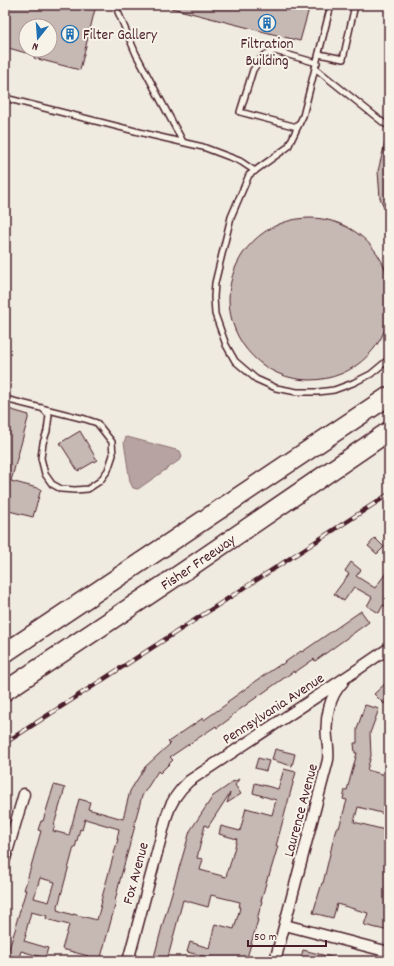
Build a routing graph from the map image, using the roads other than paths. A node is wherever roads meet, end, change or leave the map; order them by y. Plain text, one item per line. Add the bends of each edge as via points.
1 (331, 5) edge
2 (355, 5) edge
3 (118, 12) dead end
4 (319, 54) junction
5 (316, 65) junction
6 (5, 98) edge
7 (385, 124) dead end
8 (298, 127) junction
9 (182, 142) junction
10 (255, 171) junction
11 (389, 359) edge
12 (389, 396) edge
13 (5, 398) edge
14 (42, 408) junction
15 (389, 431) edge
16 (389, 648) edge
17 (5, 653) edge
18 (354, 672) junction
19 (5, 691) edge
20 (24, 794) dead end
21 (176, 795) joint
22 (5, 859) edge
23 (285, 925) junction
24 (389, 952) edge
25 (128, 961) edge
26 (275, 961) edge

1 - 4 lane
2 - 4 lane via 343,59
3 - 9 lane via 136,54
4 - 5 lane
5 - 7 lane
5 - 8 lane
5 - 8 lane via 275,51 263,56 253,70 240,112
6 - 9 lane
8 - 10 lane via 288,147
9 - 10 lane via 203,147
10 - 11 lane via 249,175 231,218 215,283 215,314 226,345 235,360 256,378 276,388 318,392 334,390 353,383 371,374
12 - 17 highway, Fisher Freeway
13 - 14 lane
14 - 14 lane via 50,416 41,458 45,474 52,484 61,489 76,490 88,489 100,481 108,470 112,442 97,424
15 - 19 highway, Fisher Freeway
16 - 18 street, Pennsylvania Avenue
18 - 21 street, Pennsylvania Avenue via 189,782
18 - 23 street, Laurence Avenue via 341,684 329,709 328,760
20 - 22 street
21 - 25 street, Fox Avenue via 166,815
23 - 24 street
23 - 26 street, Laurence Avenue

